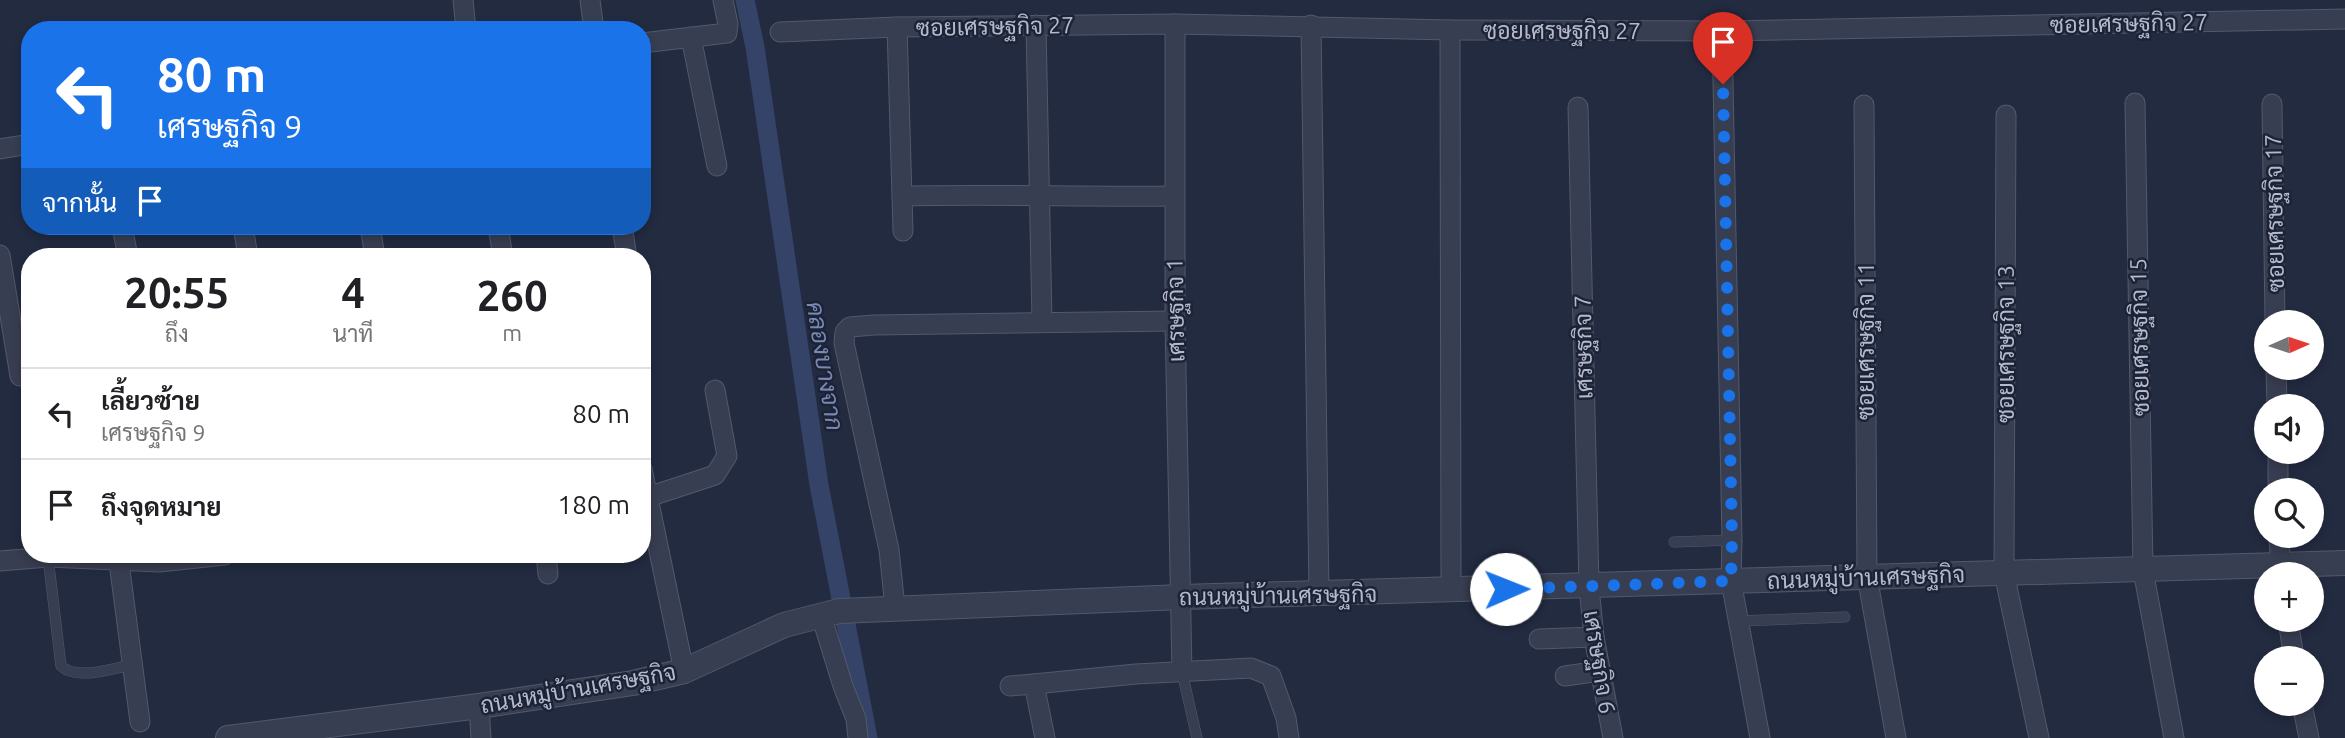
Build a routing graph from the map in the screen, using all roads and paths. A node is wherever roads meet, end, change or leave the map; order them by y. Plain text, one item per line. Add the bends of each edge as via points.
1 (463, 0) edge
2 (590, 0) edge
3 (723, 0) edge
4 (2345, 19) edge
5 (465, 21) edge
6 (593, 21) edge
7 (1175, 23) junction
8 (1036, 25) junction
9 (1311, 25) junction
10 (897, 27) junction
11 (1450, 30) junction
12 (1722, 31) junction
13 (780, 32) dead end
14 (691, 37) junction
15 (651, 42) edge
16 (2134, 103) dead end
17 (2272, 104) dead end
18 (1864, 105) dead end
19 (1578, 107) dead end
20 (2006, 115) dead end
21 (21, 146) edge
22 (0, 149) edge
23 (717, 166) dead end
24 (902, 196) junction
25 (1039, 196) junction
26 (1174, 196) junction
27 (904, 231) dead end
28 (0, 256) edge
29 (2275, 310) edge
30 (1175, 321) junction
31 (1042, 322) junction
32 (21, 356) edge
33 (21, 376) edge
34 (0, 380) edge
35 (715, 390) dead end
36 (651, 496) edge
37 (651, 525) edge
38 (1732, 540) junction
39 (1674, 542) dead end
40 (21, 559) edge
41 (0, 561) edge
42 (49, 563) edge
43 (119, 563) edge
44 (2345, 563) edge
45 (2324, 565) edge
46 (2143, 570) junction
47 (2254, 570) edge
48 (2004, 573) junction
49 (1867, 576) junction
50 (1731, 581) junction
51 (1589, 587) junction
52 (1451, 590) junction
53 (1319, 594) junction
54 (1182, 597) junction
55 (885, 608) junction
56 (830, 613) junction
57 (1845, 617) dead end
58 (1738, 621) junction
59 (1594, 637) junction
60 (1539, 639) dead end
61 (132, 665) junction
62 (684, 671) junction
63 (1600, 671) junction
64 (1182, 672) junction
65 (1565, 676) dead end
66 (1034, 684) junction
67 (1010, 686) dead end
68 (479, 706) junction
69 (2304, 716) edge
70 (140, 722) dead end
71 (228, 738) edge
72 (481, 738) edge
73 (858, 738) edge
74 (1046, 738) edge
75 (1197, 738) edge
76 (1289, 738) edge
77 (1613, 738) edge
78 (1760, 738) edge
79 (1896, 738) edge
80 (2039, 738) edge
81 (2174, 738) edge
82 (2309, 738) edge

1 - 5 street
2 - 6 street
3 - 14 street via 727,33
4 - 12 street, ซอยเศรษฐกิจ 27
7 - 8 street, ซอยเศรษฐกิจ 27
7 - 9 street, ซอยเศรษฐกิจ 27
7 - 26 street, เศรษฐกิจ 1
8 - 10 street, ซอยเศรษฐกิจ 27
8 - 25 street
9 - 11 street, ซอยเศรษฐกิจ 27
9 - 53 street
10 - 13 street, ซอยเศรษฐกิจ 27
10 - 24 street
11 - 12 street, ซอยเศรษฐกิจ 27
11 - 52 street
12 - 38 street
14 - 15 street
14 - 23 street
16 - 46 street, ซอยเศรษฐกิจ 15
17 - 29 street, ซอยเศรษฐกิจ 17
18 - 49 street, ซอยเศรษฐกิจ 11
19 - 51 street, เศรษฐกิจ 7
20 - 48 street, ซอยเศรษฐกิจ 13
21 - 22 street
24 - 25 street
24 - 27 street
25 - 26 street
25 - 31 street
26 - 30 street, เศรษฐกิจ 1
28 - 32 street
30 - 31 street
30 - 54 street, เศรษฐกิจ 1
31 - 55 street via 874,325 850,327 845,332 889,550
33 - 34 street
35 - 36 street via 727,456 715,475
37 - 62 street
38 - 39 lane
38 - 50 street
40 - 41 street
42 - 61 lane via 61,666 77,673
43 - 61 street
44 - 45 street, ถนนหมู่บ้านเศรษฐกิจ
46 - 47 street, ถนนหมู่บ้านเศรษฐกิจ
46 - 48 street, ถนนหมู่บ้านเศรษฐกิจ
46 - 81 street, ซอยเศรษฐกิจ 15
48 - 49 street, ถนนหมู่บ้านเศรษฐกิจ
48 - 80 street, ซอยเศรษฐกิจ 13
49 - 50 street, ถนนหมู่บ้านเศรษฐกิจ
49 - 79 street, ซอยเศรษฐกิจ 11
50 - 51 street, ถนนหมู่บ้านเศรษฐกิจ
50 - 58 street
51 - 52 street, ถนนหมู่บ้านเศรษฐกิจ
51 - 59 street, เศรษฐกิจ 6
52 - 53 street, ถนนหมู่บ้านเศรษฐกิจ
53 - 54 street, ถนนหมู่บ้านเศรษฐกิจ
54 - 55 street, ถนนหมู่บ้านเศรษฐกิจ
54 - 64 street, เศรษฐกิจ 1
55 - 56 street, ถนนหมู่บ้านเศรษฐกิจ
56 - 62 street, ถนนหมู่บ้านเศรษฐกิจ via 784,625
56 - 73 street
57 - 58 lane
58 - 78 street
59 - 60 street
59 - 63 street, เศรษฐกิจ 6
61 - 70 street
62 - 68 street, ถนนหมู่บ้านเศรษฐกิจ
63 - 65 street
63 - 77 street, เศรษฐกิจ 6
64 - 66 street
64 - 75 lane
64 - 76 street via 1251,668 1271,676
66 - 67 street
66 - 74 street
68 - 71 street, ถนนหมู่บ้านเศรษฐกิจ
68 - 72 street
69 - 82 street

